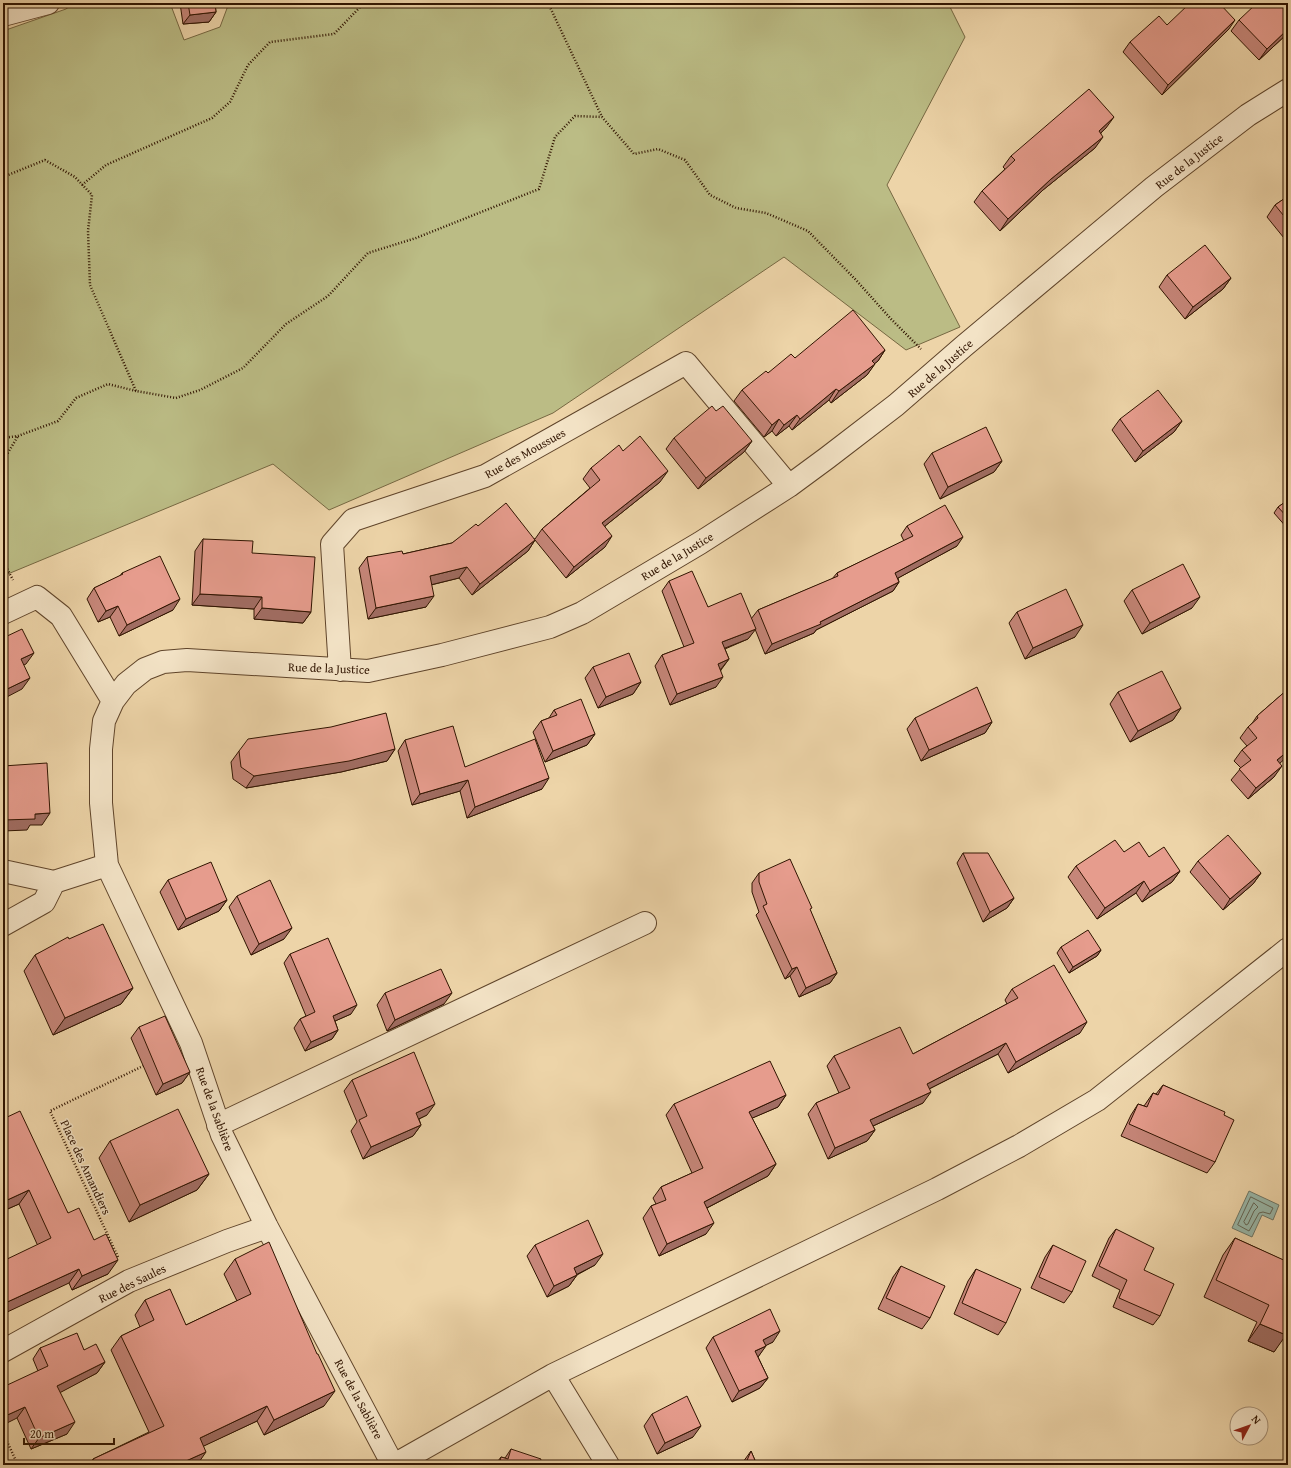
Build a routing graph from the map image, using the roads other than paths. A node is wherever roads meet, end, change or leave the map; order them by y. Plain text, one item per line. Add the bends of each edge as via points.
1 (48, 3) edge
2 (3, 15) edge
3 (1288, 90) edge
4 (789, 486) junction
5 (3, 613) edge
6 (340, 670) junction
7 (113, 701) junction
8 (107, 865) junction
9 (3, 871) edge
10 (54, 882) junction
11 (645, 923) dead end
12 (3, 926) edge
13 (1288, 949) edge
14 (218, 1125) junction
15 (267, 1227) junction
16 (3, 1351) edge
17 (553, 1375) junction
18 (394, 1465) edge
19 (608, 1465) edge

1 - 2 street
3 - 4 street, Rue de la Justice via 1248,115 1154,187 896,405
4 - 6 street, Rue de la Justice via 622,590 582,613 550,627 368,671
4 - 6 street, Rue des Moussues via 686,363 485,476 353,520 332,544
5 - 7 street via 37,597 61,616
6 - 7 street, Rue de la Justice via 187,660 163,662 145,669 126,684
7 - 8 street, Rue de la Justice via 104,721 101,749 101,803
8 - 10 street
8 - 14 street, Rue de la Sablière via 191,1043
9 - 10 street
10 - 12 street via 44,902
11 - 14 street
13 - 17 street via 1097,1100 1019,1146
14 - 15 street, Rue de la Sablière
15 - 16 street, Rue des Saules via 129,1281
15 - 18 street, Rue de la Sablière
17 - 18 street
17 - 19 street

